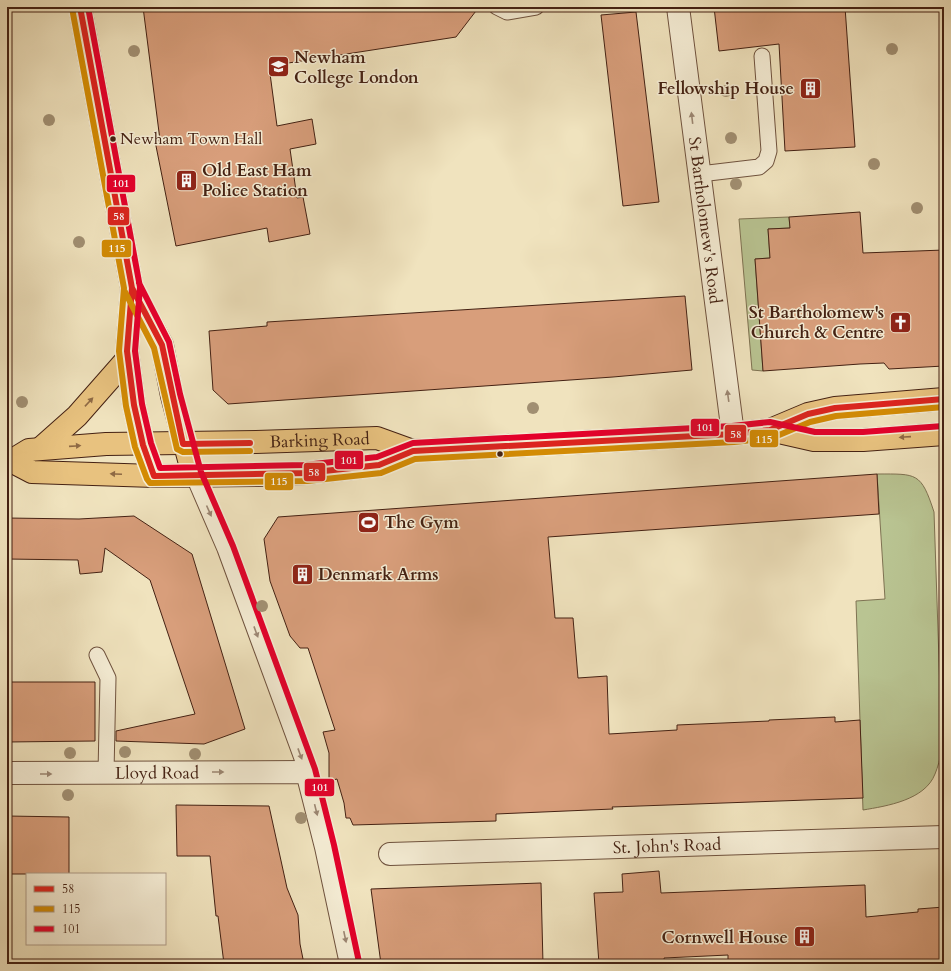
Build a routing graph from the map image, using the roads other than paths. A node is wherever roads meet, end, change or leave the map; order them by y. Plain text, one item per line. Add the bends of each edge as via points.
1 (80, 7) edge
2 (497, 7) edge
3 (536, 7) edge
4 (678, 7) edge
5 (762, 56) dead end
6 (700, 174) junction
7 (132, 288) junction
8 (128, 358) junction
9 (944, 399) edge
10 (770, 430) junction
11 (733, 434) junction
12 (944, 434) edge
13 (143, 444) junction
14 (183, 444) junction
15 (41, 448) junction
16 (413, 451) junction
17 (9, 461) edge
18 (154, 476) junction
19 (193, 476) junction
20 (97, 655) dead end
21 (307, 772) junction
22 (7, 773) edge
23 (106, 773) junction
24 (944, 837) edge
25 (390, 854) dead end
26 (350, 964) edge

1 - 7 main road
2 - 3 lane via 507,12
6 -> 4 street, St Bartholomew's Road
5 - 6 lane via 768,151 766,161 758,168
11 -> 6 street, St Bartholomew's Road
7 - 8 main road
7 - 14 main road via 162,345
8 - 13 main road via 134,406
15 -> 8 main road via 77,416
9 - 10 main road, Barking Road via 835,408 808,414
10 - 11 main road, Barking Road
12 -> 10 main road, Barking Road via 863,440 814,440
11 - 16 main road, Barking Road
13 - 14 main road, Barking Road
15 -> 13 main road, Barking Road
13 - 18 main road
14 - 16 main road, Barking Road via 377,438
14 - 19 main road
15 - 17 main road, Barking Road via 29,450
16 - 19 main road, Barking Road via 379,465 306,474
18 -> 17 main road, Barking Road via 32,472
18 - 19 main road, Barking Road
19 -> 21 lane via 225,549
20 - 23 lane via 108,678
23 -> 21 street, Lloyd Road
21 -> 26 street via 326,847
22 -> 23 street, Lloyd Road
24 - 25 street, St. John's Road

